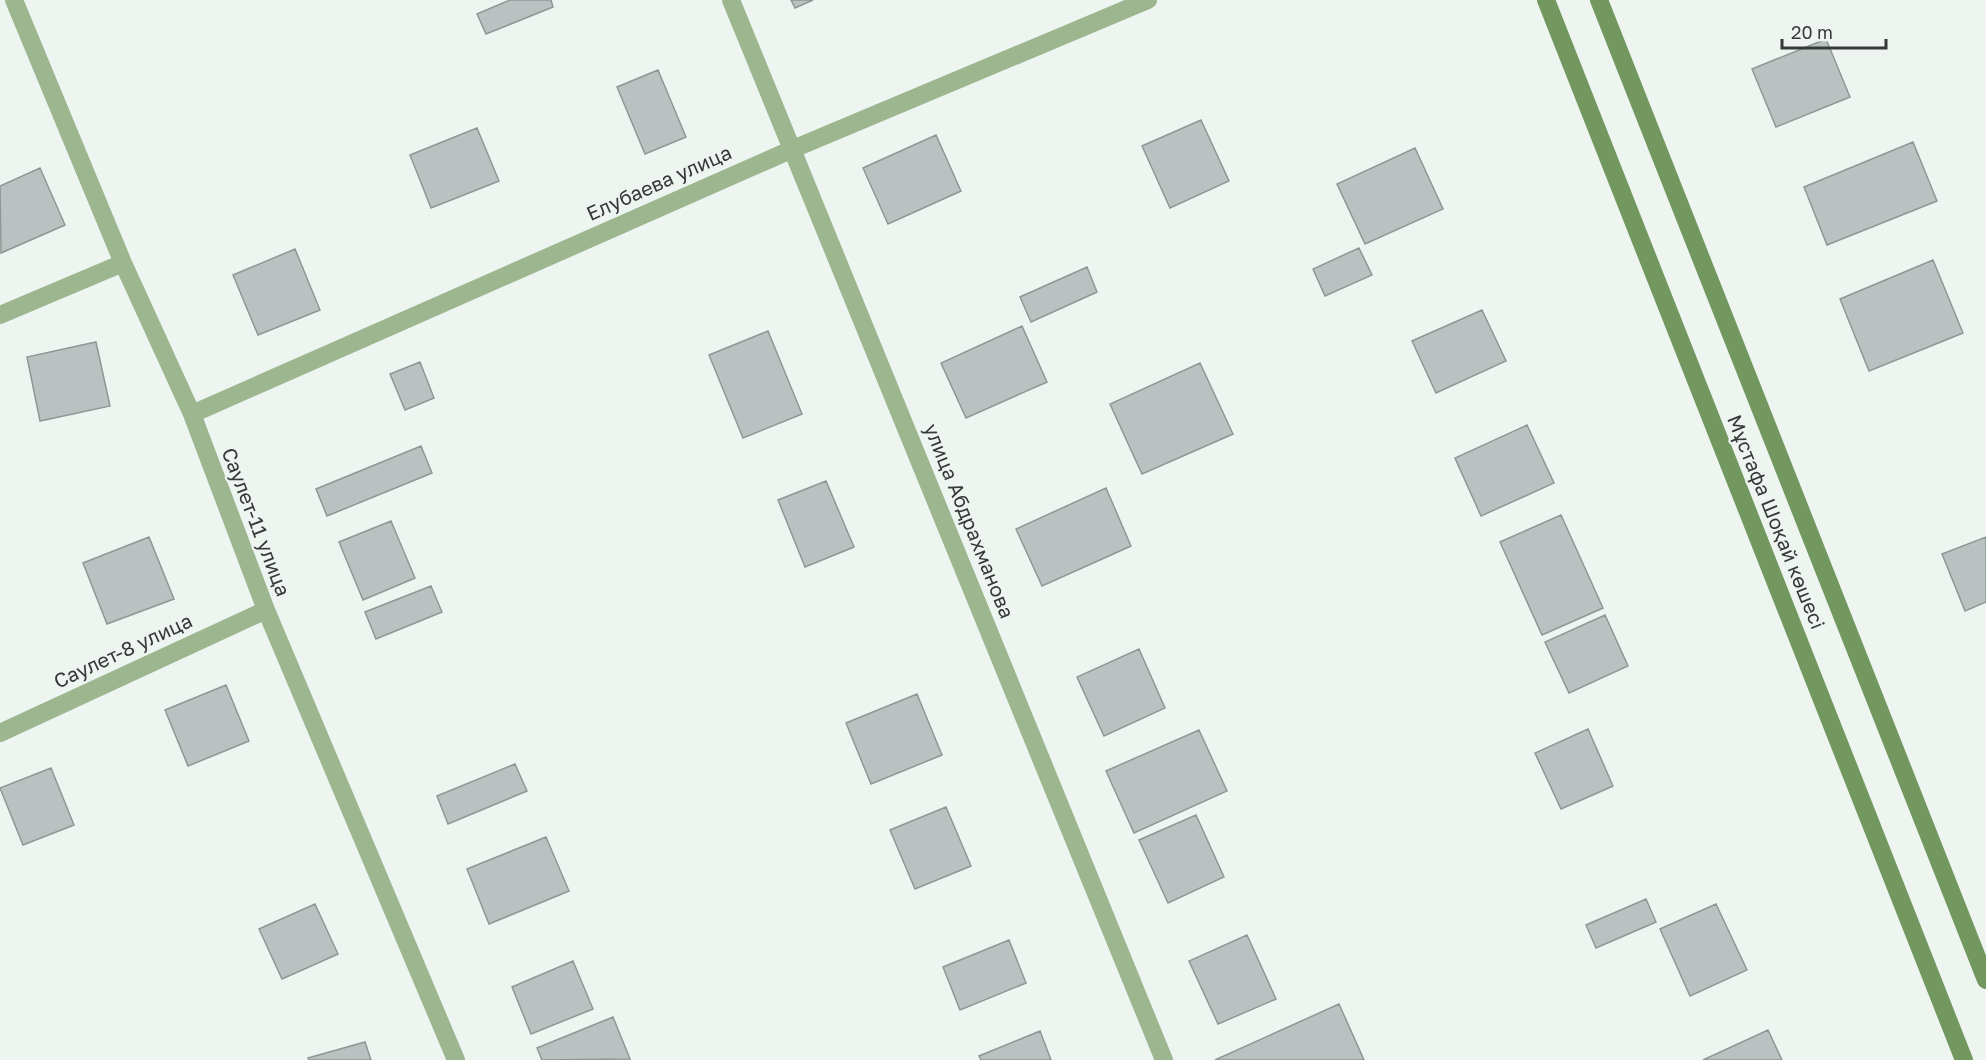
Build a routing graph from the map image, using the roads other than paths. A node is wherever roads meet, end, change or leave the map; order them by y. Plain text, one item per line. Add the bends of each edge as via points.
1 (14, 0) edge
2 (731, 0) edge
3 (1148, 0) edge
4 (1546, 0) edge
5 (1599, 0) edge
6 (793, 149) junction
7 (123, 263) junction
8 (0, 315) edge
9 (192, 414) junction
10 (266, 610) junction
11 (0, 733) edge
12 (1986, 980) edge
13 (456, 1060) edge
14 (1164, 1060) edge
15 (1964, 1060) edge

1 - 7 street, Саулет-11 улица
2 - 6 street, улица Абдрахманова
3 - 6 street, Елубаева улица
4 - 15 street, Мұстафа Шоқай көшесі
5 - 12 street, Мұстафа Шоқай көшесі
6 - 9 street, Елубаева улица
6 - 14 street, улица Абдрахманова
7 - 8 street
7 - 9 street, Саулет-11 улица
9 - 10 street, Саулет-11 улица
10 - 11 street, Саулет-8 улица
10 - 13 street, Саулет-11 улица

